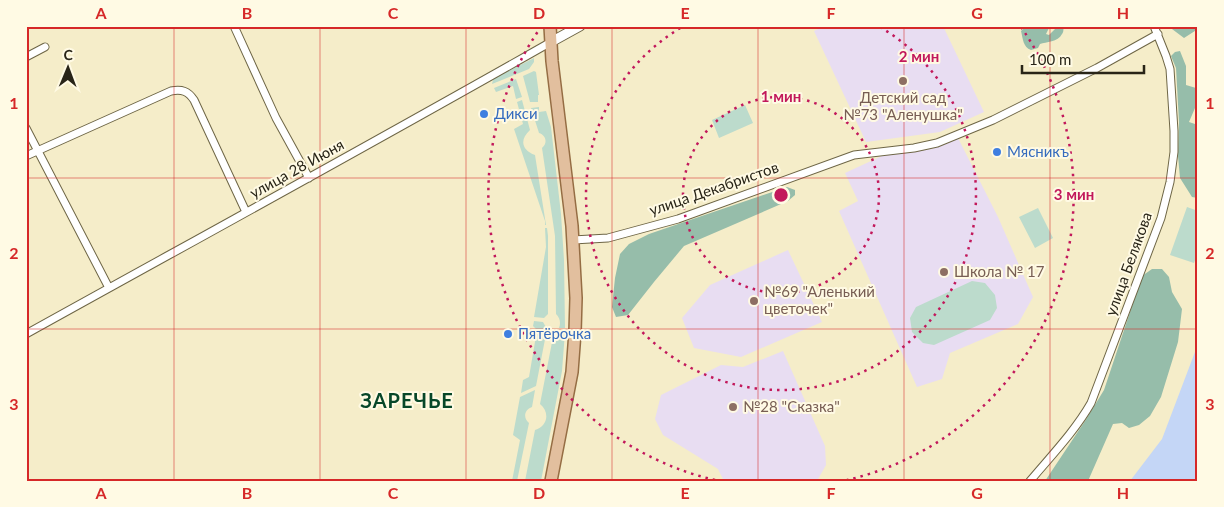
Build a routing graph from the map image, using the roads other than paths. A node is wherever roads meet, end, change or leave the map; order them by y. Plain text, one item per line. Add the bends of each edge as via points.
1 (234, 26) edge
2 (550, 26) edge
3 (580, 26) edge
4 (1154, 26) edge
5 (1158, 34) junction
6 (551, 42) junction
7 (45, 47) dead end
8 (26, 57) edge
9 (26, 128) edge
10 (38, 151) junction
11 (26, 156) edge
12 (309, 178) junction
13 (246, 212) junction
14 (573, 240) junction
15 (109, 288) junction
16 (26, 334) edge
17 (551, 481) edge
18 (1030, 481) edge

1 - 12 street via 276,118
2 - 6 main road
3 - 6 street, улица 28 Июня
4 - 5 street, улица Белякова
5 - 14 street, улица Декабристов via 993,120 945,140 926,146 863,153 668,222 608,238
5 - 18 street, улица Белякова via 1170,69 1173,114 1173,160 1164,207 1091,403
6 - 12 street, улица 28 Июня
6 - 14 main road
7 - 8 street
9 - 10 street
10 - 11 street
10 - 13 street via 171,91 186,91 194,100
10 - 15 street
12 - 13 street, улица 28 Июня
13 - 15 street, улица 28 Июня
14 - 17 main road via 574,353
15 - 16 street, улица 28 Июня

